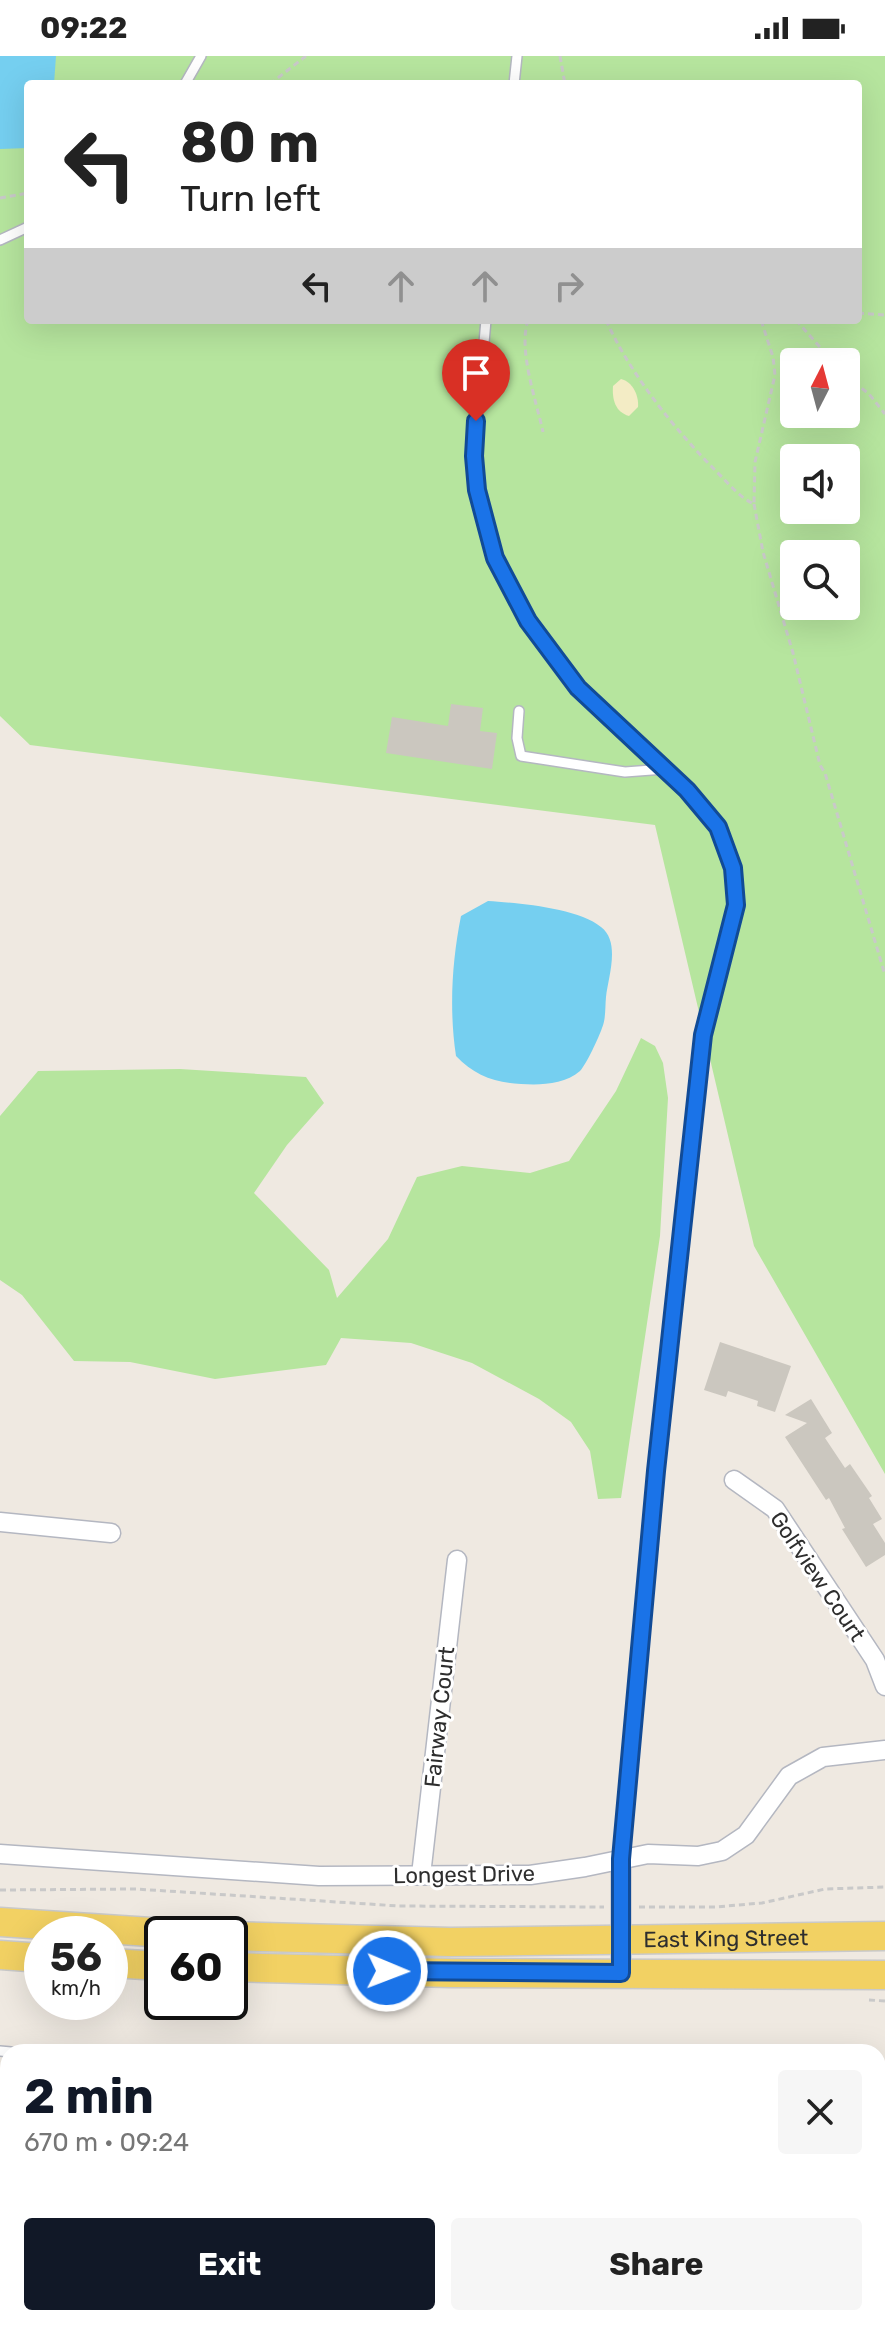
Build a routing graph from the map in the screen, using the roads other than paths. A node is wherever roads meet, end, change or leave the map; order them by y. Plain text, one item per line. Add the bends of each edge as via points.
1 (201, 56) edge
2 (517, 56) edge
3 (187, 80) edge
4 (514, 80) edge
5 (24, 229) edge
6 (0, 240) edge
7 (486, 324) edge
8 (519, 711) dead end
9 (665, 769) junction
10 (734, 1480) dead end
11 (0, 1522) edge
12 (111, 1533) dead end
13 (457, 1560) dead end
14 (885, 1686) edge
15 (885, 1750) edge
16 (0, 1854) edge
17 (621, 1859) junction
18 (421, 1875) junction
19 (0, 1922) edge
20 (144, 1932) edge
21 (248, 1936) edge
22 (885, 1936) edge
23 (622, 1938) junction
24 (0, 1955) edge
25 (24, 1957) edge
26 (248, 1967) edge
27 (621, 1973) junction
28 (885, 1975) edge

1 - 3 lane
2 - 4 lane
5 - 6 lane
7 - 9 lane via 474,456 495,558 528,621 578,688
8 - 9 lane via 521,756 625,772
9 - 17 lane via 718,827 733,868 736,905 703,1035
10 - 14 street, Golfview Court via 775,1509 875,1660
11 - 12 street
13 - 18 street, Fairway Court
15 - 17 street, Longest Drive via 813,1761 789,1776 746,1835 722,1851
16 - 18 street, Longest Drive via 319,1876
17 - 18 street, Longest Drive via 530,1875
17 - 23 street
19 - 20 main road
21 - 23 main road, East King Street via 450,1942
22 - 23 main road, East King Street
23 - 27 street
24 - 25 main road
26 - 27 main road, East King Street
27 - 28 main road, East King Street

